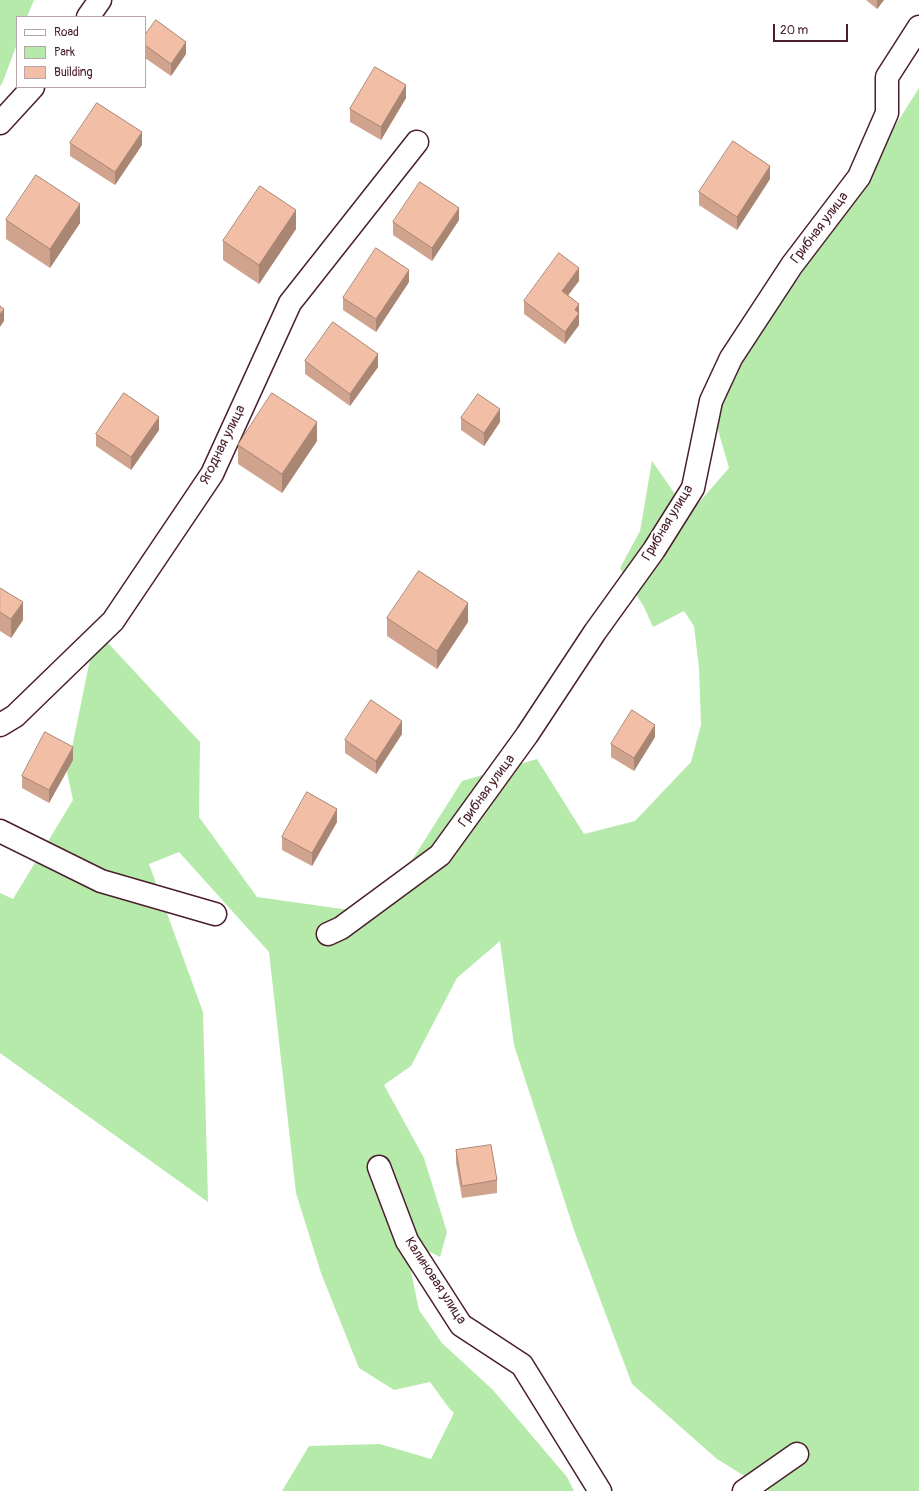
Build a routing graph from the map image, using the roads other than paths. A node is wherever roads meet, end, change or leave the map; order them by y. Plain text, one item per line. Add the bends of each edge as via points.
1 (100, 0) edge
2 (89, 16) edge
3 (919, 27) edge
4 (33, 88) edge
5 (0, 122) edge
6 (417, 142) dead end
7 (0, 725) edge
8 (0, 831) edge
9 (215, 914) dead end
10 (328, 934) dead end
11 (379, 1167) dead end
12 (797, 1454) dead end
13 (600, 1491) edge
14 (744, 1491) edge

1 - 2 street
3 - 10 street, Грибная улица via 887,77 887,113 859,177 792,265 731,358 711,401 693,488 654,550 527,735 440,855 341,928
4 - 5 street
6 - 7 street, Ягодная улица via 290,303 212,474 113,621 15,716
8 - 9 street via 101,881
11 - 13 street, Калиновая улица via 407,1241 461,1325 522,1365
12 - 14 street

